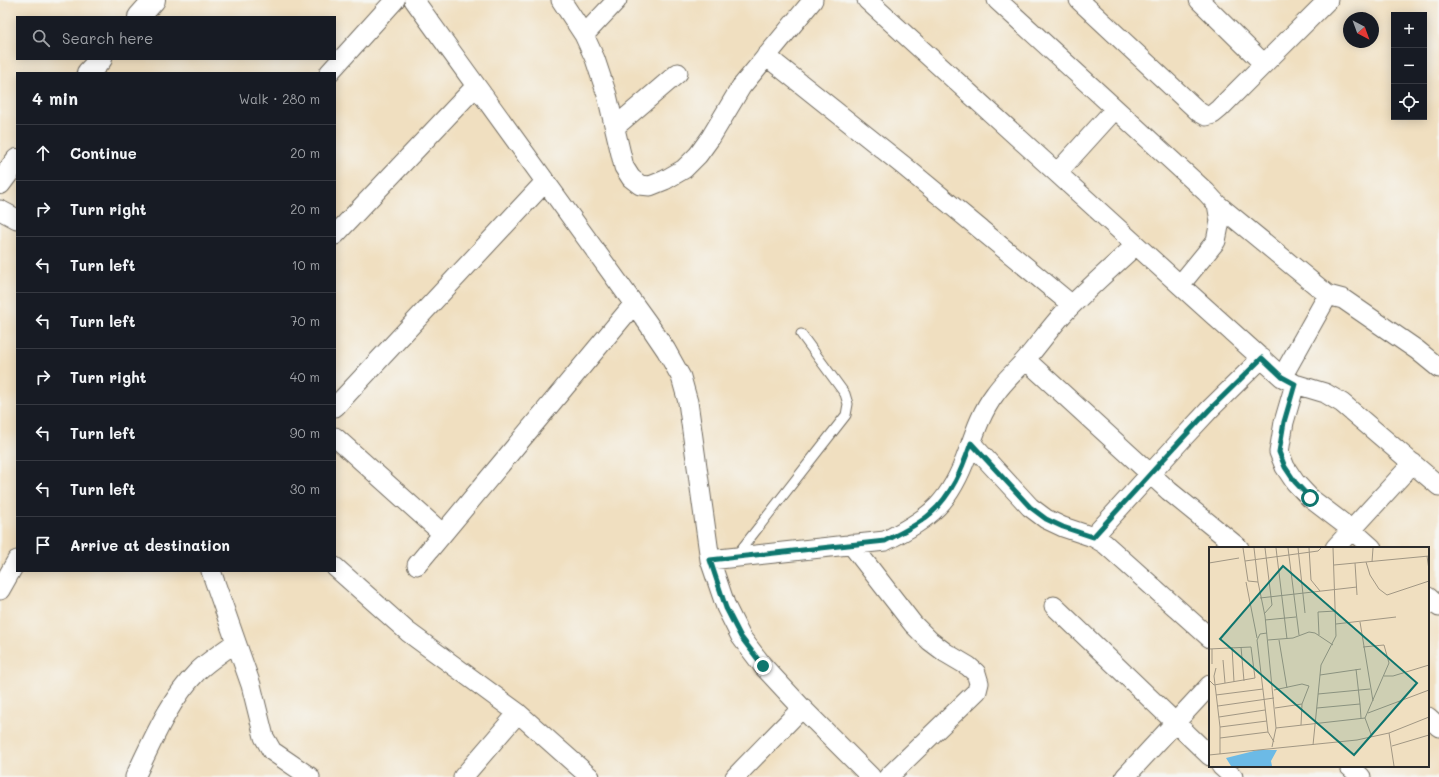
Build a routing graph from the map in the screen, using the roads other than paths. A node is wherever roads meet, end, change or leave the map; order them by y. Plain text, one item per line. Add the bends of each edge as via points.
1 (154, 0) edge
2 (395, 0) edge
3 (414, 0) edge
4 (561, 0) edge
5 (617, 0) edge
6 (813, 0) edge
7 (997, 0) edge
8 (1080, 0) edge
9 (1199, 0) edge
10 (873, 2) edge
11 (1320, 3) edge
12 (140, 16) edge
13 (584, 35) junction
14 (766, 56) junction
15 (100, 60) edge
16 (1264, 64) junction
17 (89, 72) edge
18 (330, 72) edge
19 (678, 73) dead end
20 (476, 86) junction
21 (1115, 109) junction
22 (615, 127) junction
23 (16, 161) edge
24 (1057, 173) junction
25 (545, 182) junction
26 (0, 183) edge
27 (1217, 204) junction
28 (0, 210) edge
29 (16, 218) edge
30 (336, 234) edge
31 (1136, 245) junction
32 (1180, 285) junction
33 (1328, 295) junction
34 (633, 304) junction
35 (1072, 305) junction
36 (801, 334) dead end
37 (1262, 358) junction
38 (1026, 360) junction
39 (1439, 368) edge
40 (1289, 381) junction
41 (336, 406) edge
42 (336, 438) edge
43 (971, 443) junction
44 (1413, 463) junction
45 (1150, 474) junction
46 (1439, 486) edge
47 (1352, 530) junction
48 (443, 534) junction
49 (1093, 537) junction
50 (851, 544) junction
51 (1238, 547) edge
52 (1336, 547) edge
53 (1371, 547) edge
54 (734, 557) junction
55 (710, 560) junction
56 (16, 562) edge
57 (417, 565) dead end
58 (336, 569) edge
59 (211, 572) edge
60 (0, 590) edge
61 (1429, 599) edge
62 (1054, 606) dead end
63 (1439, 607) edge
64 (1209, 637) edge
65 (236, 642) junction
66 (1209, 686) edge
67 (802, 708) junction
68 (518, 713) junction
69 (1429, 718) edge
70 (1175, 723) junction
71 (1439, 727) edge
72 (1209, 755) edge
73 (1222, 767) edge
74 (1350, 767) edge
75 (135, 777) edge
76 (310, 777) edge
77 (463, 777) edge
78 (590, 777) edge
79 (735, 777) edge
80 (871, 777) edge
81 (888, 777) edge
82 (1125, 777) edge
83 (1233, 777) edge
84 (1361, 777) edge

1 - 12 street
2 - 18 street
3 - 20 street
4 - 13 street
5 - 13 street
6 - 14 street
7 - 21 street
8 - 16 street via 1206,116 1219,109
9 - 16 street
10 - 24 street
11 - 16 street
13 - 22 street via 595,59
14 - 22 street via 742,87 698,155 684,169 665,180 650,186 640,185 631,178 624,167
14 - 35 street
15 - 17 street
19 - 22 street
20 - 25 street
20 - 30 street
21 - 24 street
21 - 27 street
23 - 26 street
24 - 31 street
25 - 34 street
25 - 41 street
27 - 32 street via 1220,221 1216,240
27 - 33 street
28 - 29 street
31 - 32 street
31 - 35 street
32 - 37 street
33 - 39 street via 1343,299
33 - 40 street
34 - 48 street
34 - 55 street via 666,350 681,377 688,402
35 - 38 street
36 - 54 lane via 845,394 848,404 846,415
37 - 40 street
37 - 45 street
38 - 43 street via 994,395 981,417
38 - 45 street
40 - 44 street via 1325,393 1342,403
40 - 47 street via 1279,452 1285,467 1310,498
42 - 48 street
43 - 49 street via 1030,507 1046,519
43 - 50 street via 955,483 930,515 885,541
44 - 46 street
44 - 47 street
45 - 49 street
45 - 51 street via 1168,492
47 - 52 street
47 - 53 street
48 - 57 street
49 - 64 street via 1105,544
50 - 54 street
50 - 81 street via 913,624 930,641 968,666 976,674 979,683 977,691
54 - 55 street
55 - 67 street via 726,608 741,637 763,666
56 - 60 street
58 - 68 street via 408,632
59 - 65 street
61 - 63 street
62 - 70 street
65 - 75 street via 198,671 179,694 165,715
65 - 76 street via 251,685 264,738 272,751
66 - 70 street
67 - 79 street
67 - 80 street
68 - 77 street
68 - 78 street
69 - 71 street
70 - 72 street
70 - 82 street
73 - 83 street
74 - 84 street

